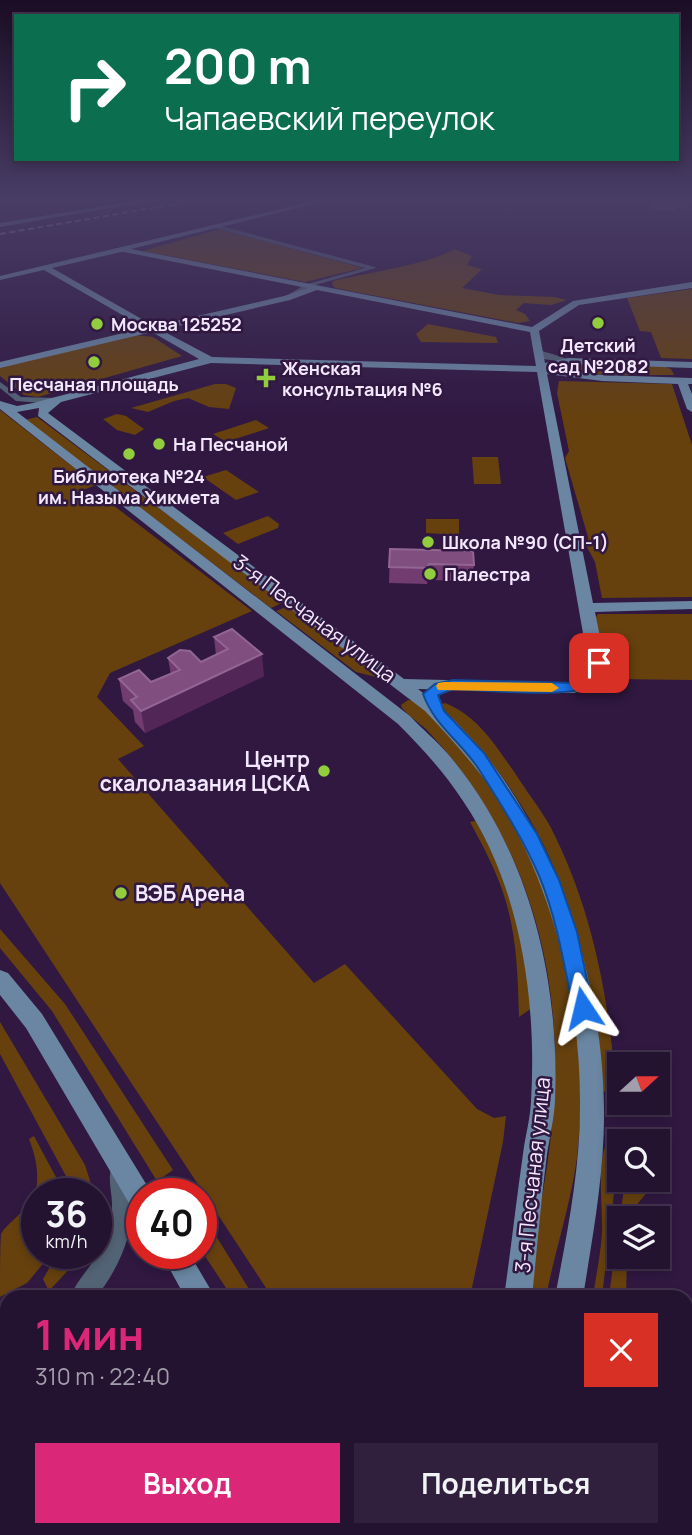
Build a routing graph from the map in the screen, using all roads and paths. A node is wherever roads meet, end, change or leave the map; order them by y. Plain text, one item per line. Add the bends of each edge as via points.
1 (8, 273) edge
2 (23, 273) edge
3 (54, 273) edge
4 (238, 273) edge
5 (358, 273) edge
6 (12, 275) junction
7 (0, 278) edge
8 (692, 285) edge
9 (311, 287) junction
10 (336, 291) junction
11 (287, 298) junction
12 (155, 329) junction
13 (534, 330) junction
14 (540, 352) junction
15 (195, 354) junction
16 (211, 360) junction
17 (568, 361) junction
18 (666, 364) junction
19 (0, 365) edge
20 (182, 365) junction
21 (692, 365) edge
22 (543, 368) junction
23 (669, 380) junction
24 (687, 381) edge
25 (0, 384) edge
26 (56, 401) junction
27 (1, 405) edge
28 (692, 409) edge
29 (692, 605) edge
30 (588, 608) junction
31 (352, 678) junction
32 (404, 684) junction
33 (453, 684) junction
34 (386, 685) joint
35 (396, 713) junction
36 (437, 713) junction
37 (0, 979) edge
38 (116, 1159) junction
39 (128, 1178) edge
40 (184, 1269) edge
41 (88, 1290) edge
42 (197, 1290) edge
43 (519, 1290) edge
44 (570, 1290) edge

1 - 6 street
2 - 6 street
3 - 12 street
4 - 9 street
5 - 9 street
6 - 7 street
8 - 13 street via 581,302
9 - 10 street
9 - 11 street
10 - 11 street
10 - 13 street
11 - 12 street
12 - 15 street
12 - 19 street
13 - 14 street
14 - 17 street
14 - 22 street
15 - 16 street
15 - 20 street
16 - 20 street
16 - 22 street
17 - 18 street
17 - 22 street
18 - 21 street
18 - 23 street via 676,368 680,377
20 - 26 street
22 - 23 street via 602,378
22 - 30 street
23 - 24 street
24 - 28 street
25 - 26 street via 25,401
26 - 27 street via 20,409
26 - 32 street, 3-я Песчаная улица via 42,414
27 - 31 street, 3-я Песчаная улица
29 - 30 street
30 - 33 street via 599,672 587,684 574,688
31 - 34 street
31 - 35 street, 3-я Песчаная улица
32 - 33 street
32 - 34 street
32 - 35 street via 395,693
32 - 36 street, 3-я Песчаная улица
33 - 36 street via 430,694
35 - 43 street, 3-я Песчаная улица via 433,749 473,801 505,862 531,938 540,988 543,1099
36 - 44 street, 3-я Песчаная улица via 478,756 528,834 550,880 580,988 592,1115 585,1209
37 - 38 street via 34,1021
38 - 39 street
38 - 41 street via 123,1203 120,1227 111,1254
40 - 42 street

